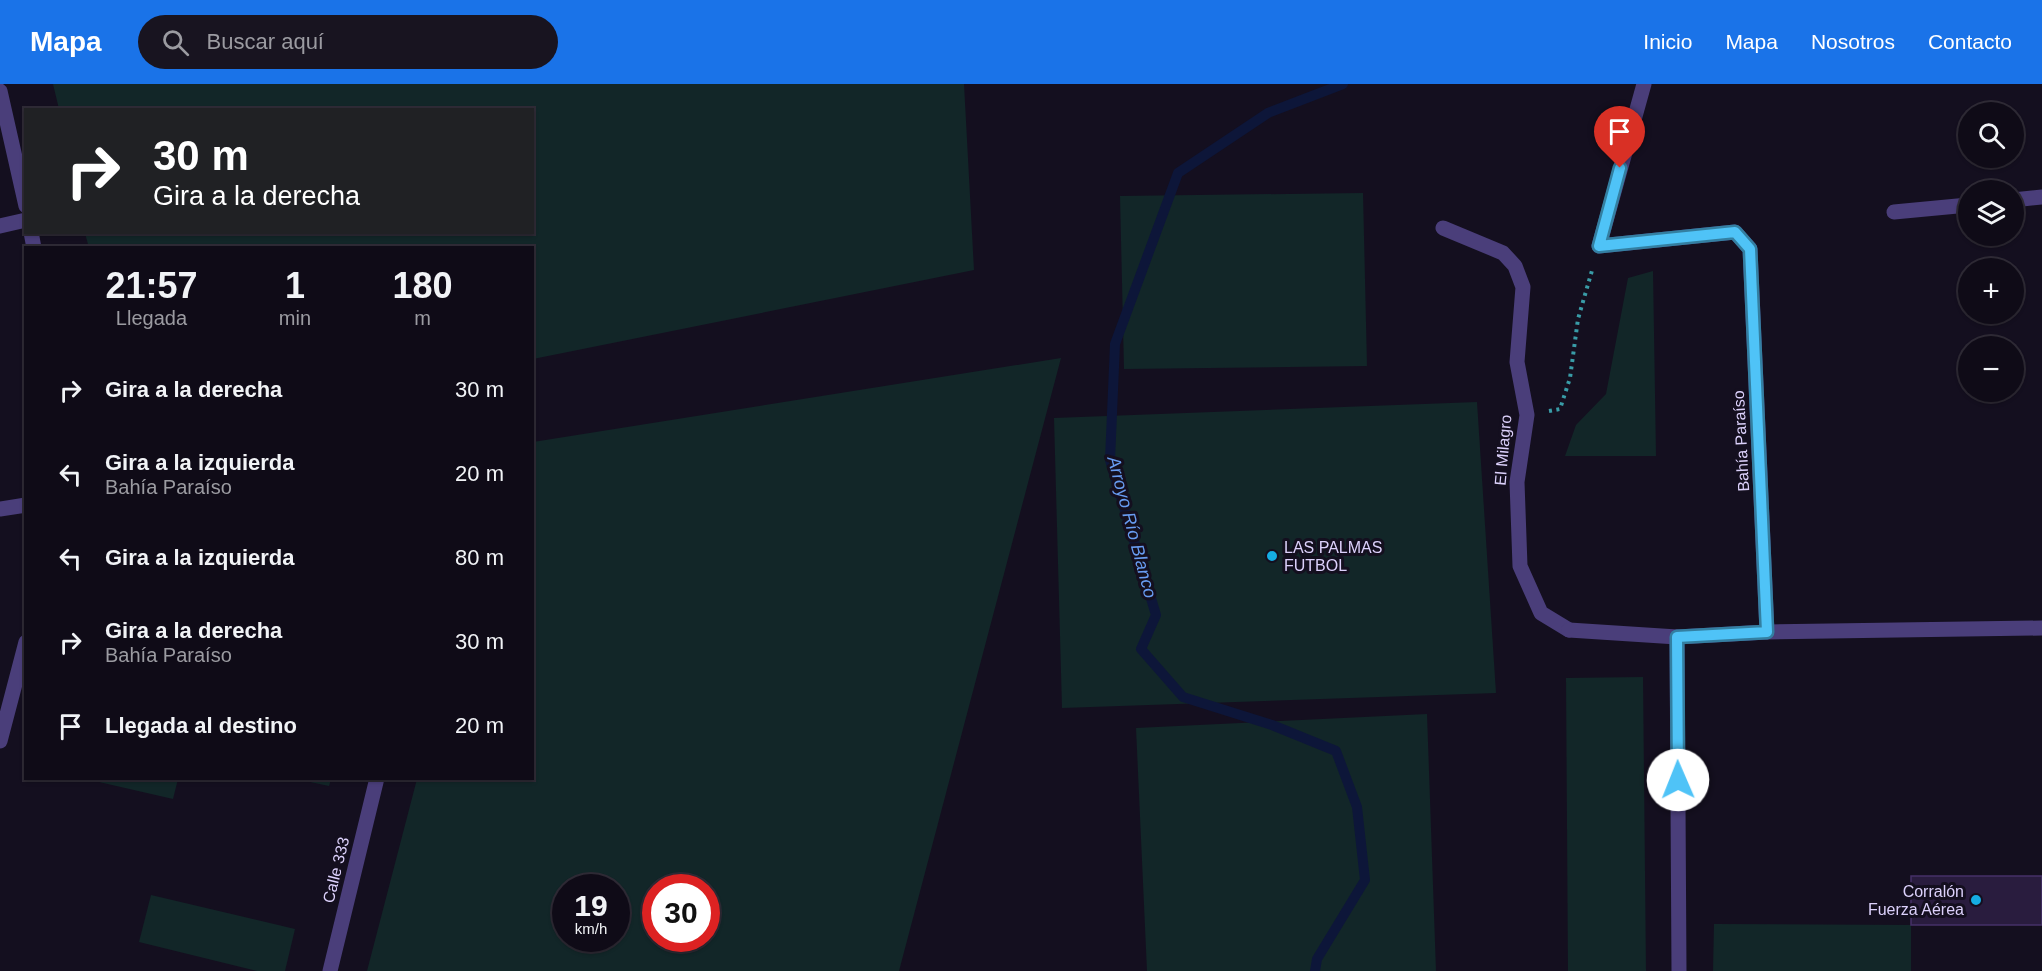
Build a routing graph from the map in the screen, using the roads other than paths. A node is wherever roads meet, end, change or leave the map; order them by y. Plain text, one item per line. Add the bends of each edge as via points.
1 (1644, 84) edge
2 (0, 92) edge
3 (24, 197) edge
4 (2042, 197) edge
5 (2024, 199) edge
6 (1958, 206) edge
7 (1894, 213) dead end
8 (24, 220) edge
9 (0, 226) edge
10 (1443, 228) dead end
11 (24, 505) edge
12 (0, 509) edge
13 (2042, 628) edge
14 (1767, 632) junction
15 (1677, 637) junction
16 (24, 650) edge
17 (0, 741) edge
18 (377, 780) edge
19 (330, 971) edge
20 (1679, 971) edge

1 - 14 street, Bahía Paraíso via 1599,246 1735,232 1750,249
2 - 3 street
4 - 5 street
6 - 7 street
8 - 9 street
10 - 15 street, El Milagro via 1503,252 1515,266 1523,287 1516,362 1527,415 1517,482 1520,566 1541,613 1569,630
11 - 12 street
13 - 14 street
14 - 15 street
15 - 20 street
16 - 17 street
18 - 19 street, Calle 333

